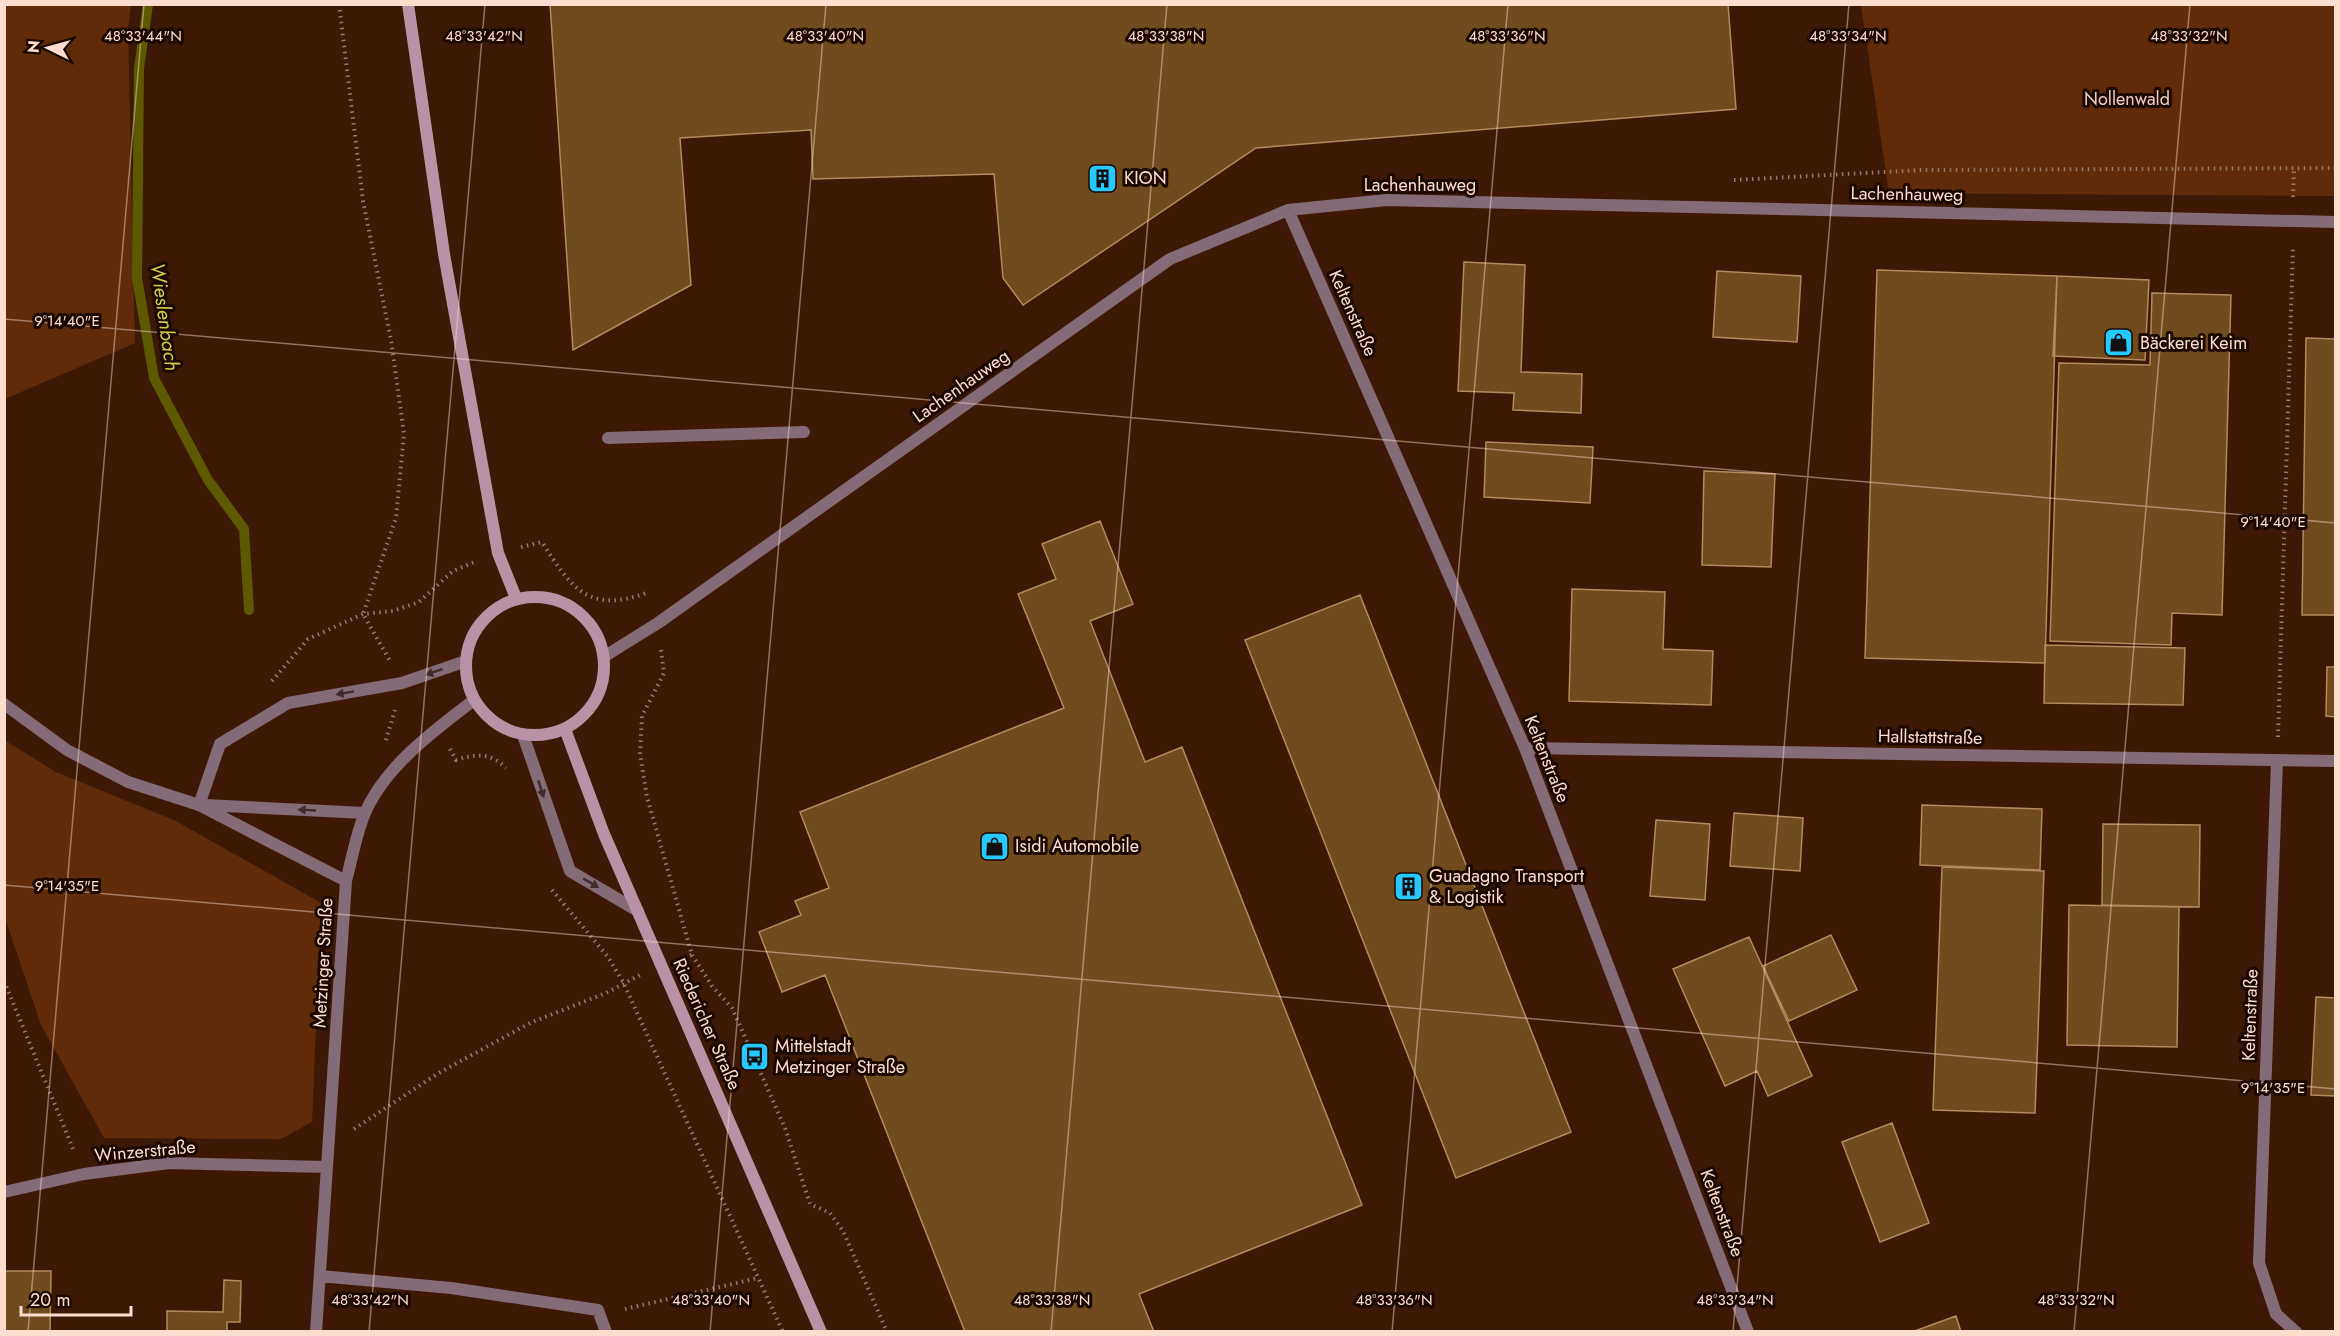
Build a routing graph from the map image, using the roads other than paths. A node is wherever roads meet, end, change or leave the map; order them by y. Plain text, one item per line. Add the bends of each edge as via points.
1 (408, 4) edge
2 (1288, 210) junction
3 (2336, 222) edge
4 (804, 432) dead end
5 (608, 438) dead end
6 (516, 598) junction
7 (605, 656) junction
8 (466, 661) junction
9 (474, 700) junction
10 (4, 704) edge
11 (565, 729) junction
12 (523, 735) junction
13 (1525, 748) junction
14 (2277, 761) junction
15 (2336, 761) edge
16 (200, 805) junction
17 (365, 813) junction
18 (346, 881) junction
19 (638, 911) junction
20 (326, 1167) junction
21 (4, 1192) edge
22 (320, 1276) junction
23 (316, 1332) edge
24 (606, 1332) edge
25 (821, 1332) edge
26 (1748, 1332) edge
27 (2296, 1332) edge

1 - 6 main road via 444,254 498,553
2 - 3 street, Lachenhauweg via 1387,200
2 - 7 street, Lachenhauweg via 1170,259 658,623
2 - 13 street, Keltenstraße
4 - 5 street
6 - 7 main road via 538,595 565,602 583,614 598,634
6 - 8 main road via 492,611 472,635
7 - 11 main road via 602,688 585,714
8 - 9 main road
8 -> 16 street via 402,683 288,703 220,744
9 - 12 main road via 487,716
9 - 17 street, Metzinger Straße via 417,744
10 - 16 street via 67,750 128,782
11 - 12 main road via 541,736
11 - 19 main road, Riedericher Straße
12 -> 19 street via 570,871
13 - 14 street, Hallstattstraße
13 - 26 street, Keltenstraße
14 - 15 street, Hallstattstraße
14 - 27 street, Keltenstraße via 2259,1263 2276,1314
17 -> 16 street
16 - 18 street
17 - 18 street, Metzinger Straße
18 - 20 street, Metzinger Straße
19 - 25 main road, Riedericher Straße
20 - 21 street, Winzerstraße via 169,1163 84,1174
20 - 22 street, Metzinger Straße
22 - 23 street, Metzinger Straße
22 - 24 street via 451,1288 598,1310

